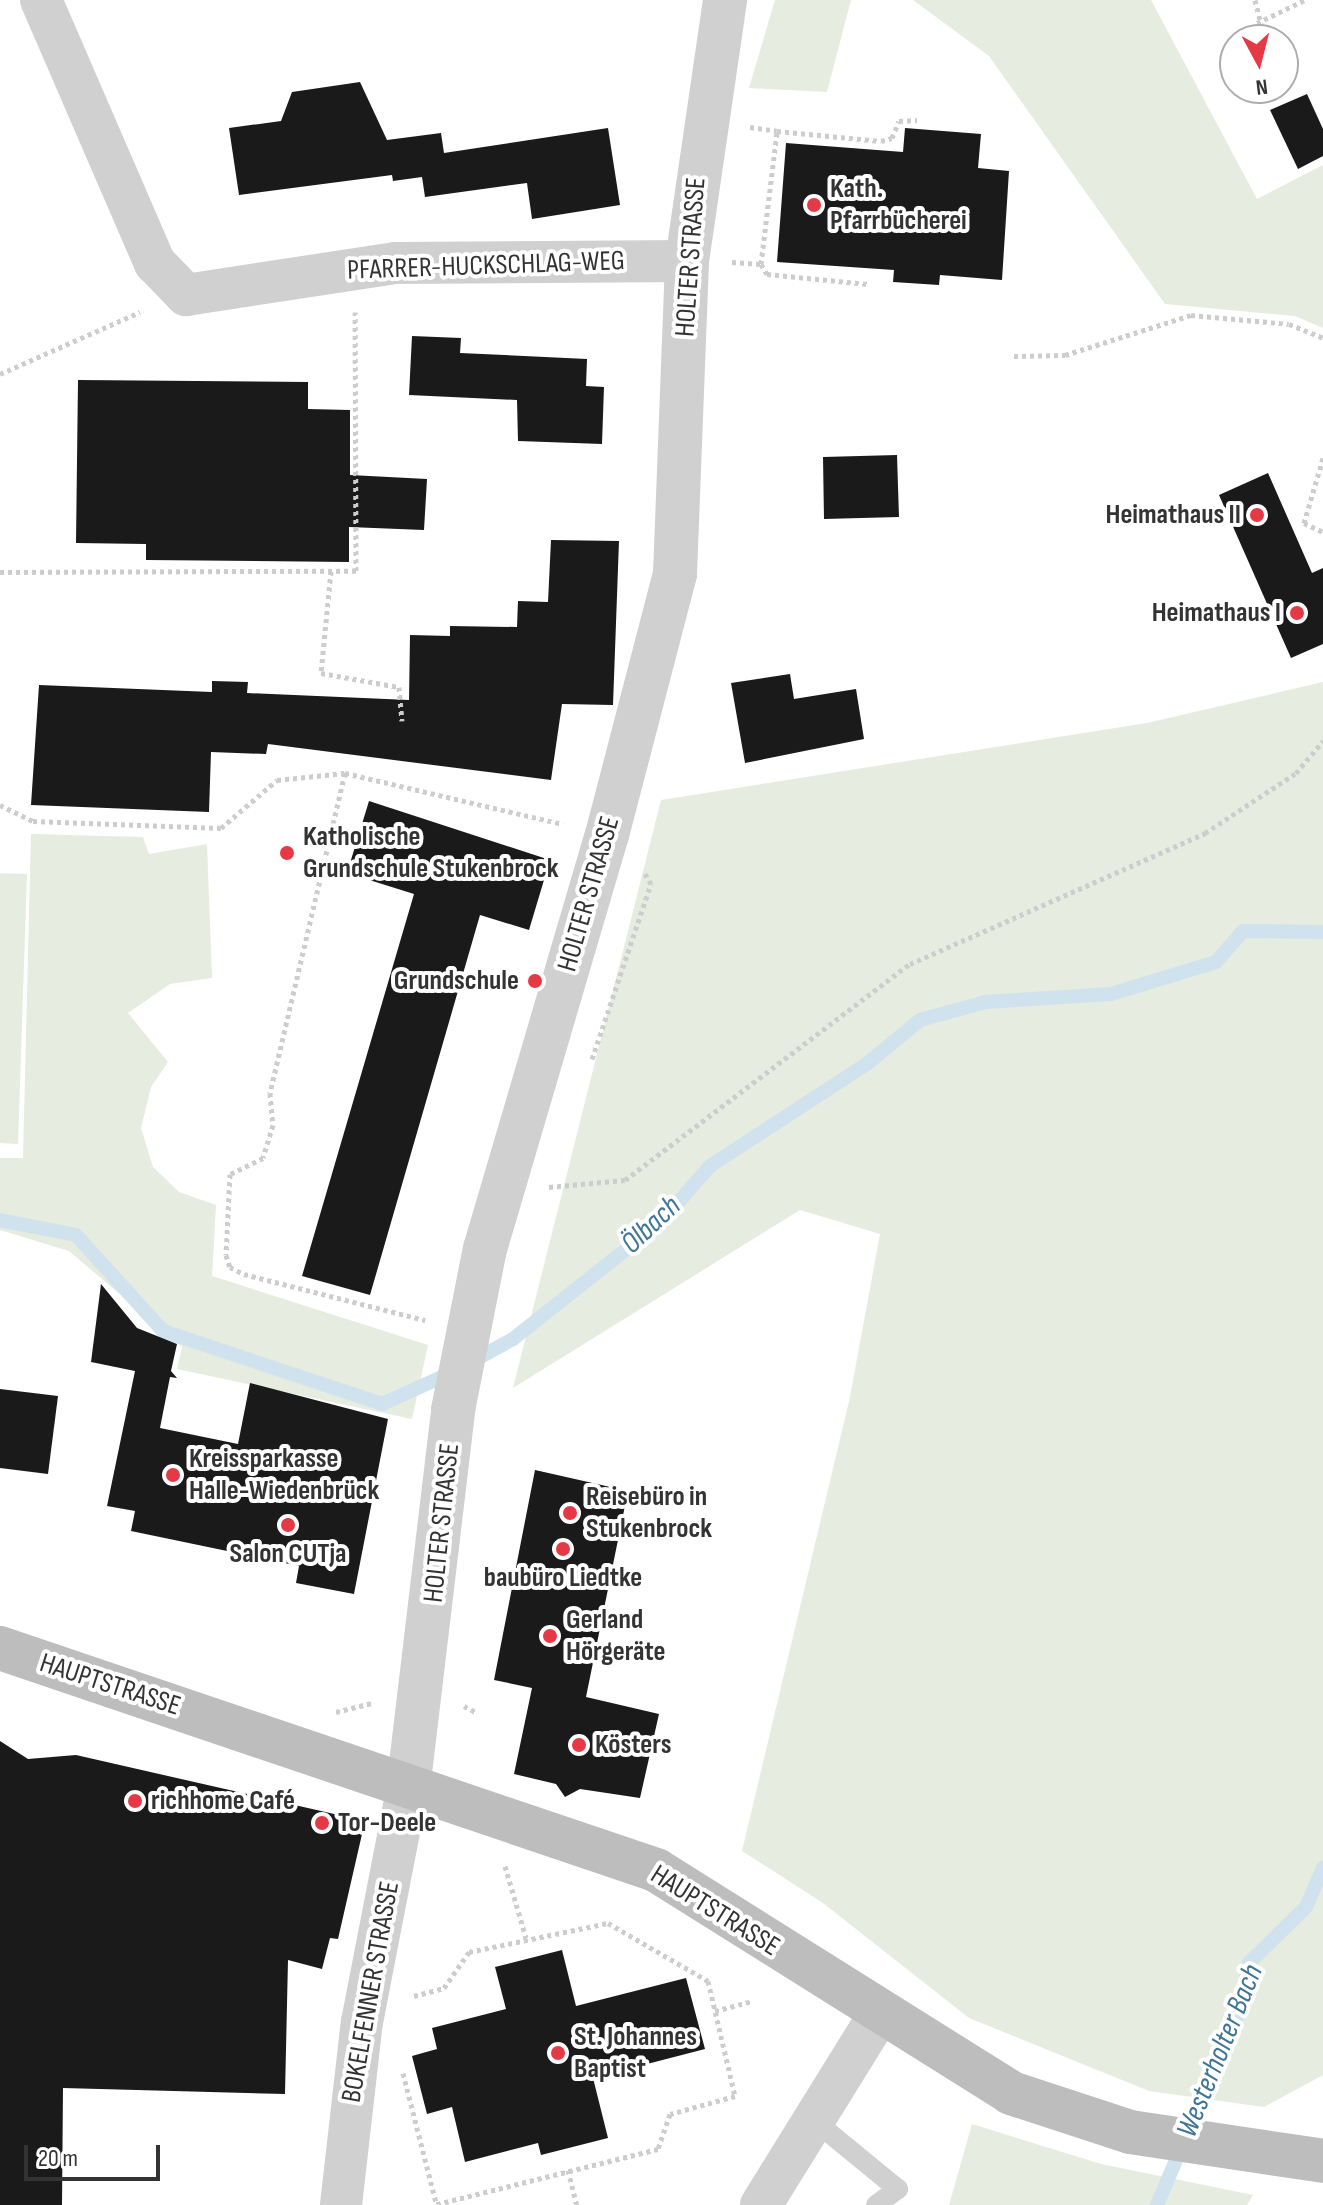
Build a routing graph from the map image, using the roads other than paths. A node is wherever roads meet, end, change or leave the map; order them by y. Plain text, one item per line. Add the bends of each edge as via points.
1 (41, 0) edge
2 (725, 0) edge
3 (687, 261) junction
4 (0, 1648) edge
5 (409, 1781) junction
6 (878, 2016) junction
7 (816, 2122) junction
8 (1323, 2161) edge
9 (769, 2203) edge
10 (341, 2205) edge
11 (876, 2205) edge

1 - 3 street, PFARRER-HUCKSCHLAG-WEG via 155,263 186,295 354,269
2 - 3 street, HOLTER STRASSE
3 - 5 street, HOLTER STRASSE via 675,574 607,835 506,1177 462,1362
4 - 5 main road, HAUPTSTRASSE
5 - 6 main road, HAUPTSTRASSE via 656,1870
5 - 10 street, BOKELFENNER STRASSE via 362,2022
6 - 7 street
6 - 8 main road, HAUPTSTRASSE via 1011,2093 1130,2132 1256,2155
7 - 9 street
7 - 11 lane via 898,2189

